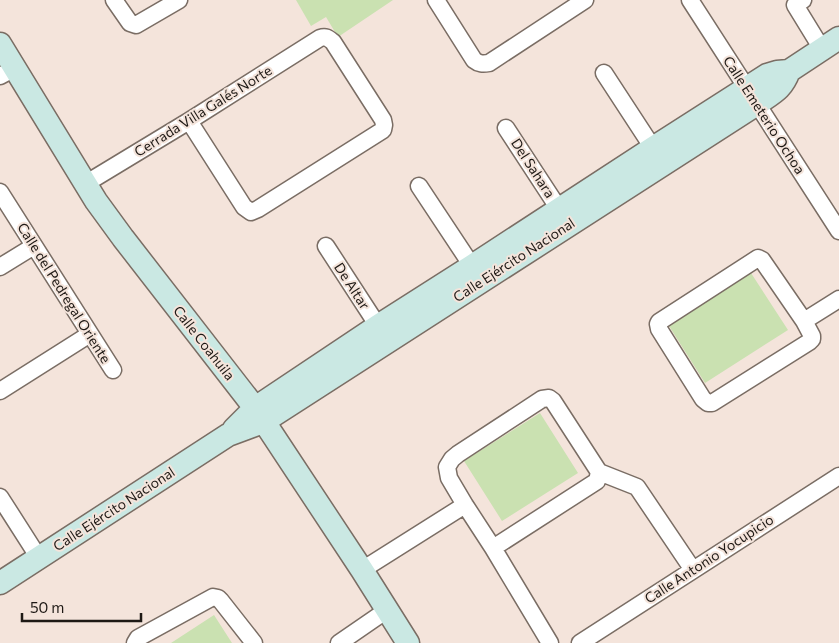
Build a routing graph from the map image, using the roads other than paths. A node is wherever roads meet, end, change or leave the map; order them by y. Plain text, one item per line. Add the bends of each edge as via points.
1 (114, 0) edge
2 (179, 0) edge
3 (436, 0) edge
4 (585, 0) edge
5 (690, 0) edge
6 (803, 0) edge
7 (831, 43) edge
8 (0, 44) edge
9 (7, 72) edge
10 (604, 73) dead end
11 (752, 96) junction
12 (189, 121) junction
13 (506, 128) dead end
14 (653, 148) junction
15 (85, 184) junction
16 (419, 186) dead end
17 (0, 192) edge
18 (559, 209) junction
19 (839, 231) edge
20 (34, 246) junction
21 (326, 246) dead end
22 (472, 266) junction
23 (0, 267) edge
24 (839, 299) edge
25 (804, 322) junction
26 (378, 326) junction
27 (90, 334) junction
28 (113, 370) dead end
29 (0, 391) edge
30 (259, 415) junction
31 (599, 472) junction
32 (839, 476) edge
33 (0, 497) edge
34 (465, 505) junction
35 (493, 548) junction
36 (39, 558) junction
37 (362, 570) junction
38 (693, 570) junction
39 (0, 583) edge
40 (387, 610) junction
41 (134, 643) edge
42 (254, 643) edge
43 (339, 643) edge
44 (408, 643) edge
45 (550, 643) edge
46 (580, 643) edge

1 - 2 street via 132,25
3 - 4 street via 474,60 484,64
5 - 11 street, Calle Emeterio Ochoa
6 - 7 street via 795,5
7 - 11 street, Calle Ejército Nacional via 789,71 773,73
8 - 9 street, Calle Coahuila
9 - 15 street, Calle Coahuila
10 - 14 street
11 - 14 street, Calle Ejército Nacional
11 - 19 street, Calle Emeterio Ochoa
11 - 30 street, Calle Ejército Nacional
12 - 12 street, Cerrada Villa Galés Norte via 244,207 251,212 383,130 384,125 333,42 324,36
12 - 15 street, Cerrada Villa Galés Norte
13 - 18 street, Del Sahara
14 - 18 street, Calle Ejército Nacional
15 - 30 street, Calle Coahuila
16 - 22 street
17 - 20 street, Calle del Pedregal Oriente
18 - 22 street, Calle Ejército Nacional
20 - 23 street
20 - 27 street, Calle del Pedregal Oriente
21 - 26 street, De Altar
22 - 26 street, Calle Ejército Nacional
24 - 25 street
25 - 25 street via 758,258 658,324 703,399 712,403 809,342 812,336
26 - 30 street, Calle Ejército Nacional
27 - 28 street, Calle del Pedregal Oriente
27 - 29 street
30 - 36 street, Calle Ejército Nacional
30 - 37 street, Calle Coahuila
31 - 34 street via 553,400 542,399 452,459 447,468 449,478
31 - 35 street via 596,480
31 - 38 street via 637,487
32 - 38 street, Calle Antonio Yocupicio
33 - 36 street
34 - 35 street
34 - 37 street
35 - 45 street
36 - 39 street, Calle Ejército Nacional
37 - 40 street, Calle Coahuila
38 - 46 street, Calle Antonio Yocupicio
40 - 43 street
40 - 44 street, Calle Coahuila
41 - 42 street via 216,597

